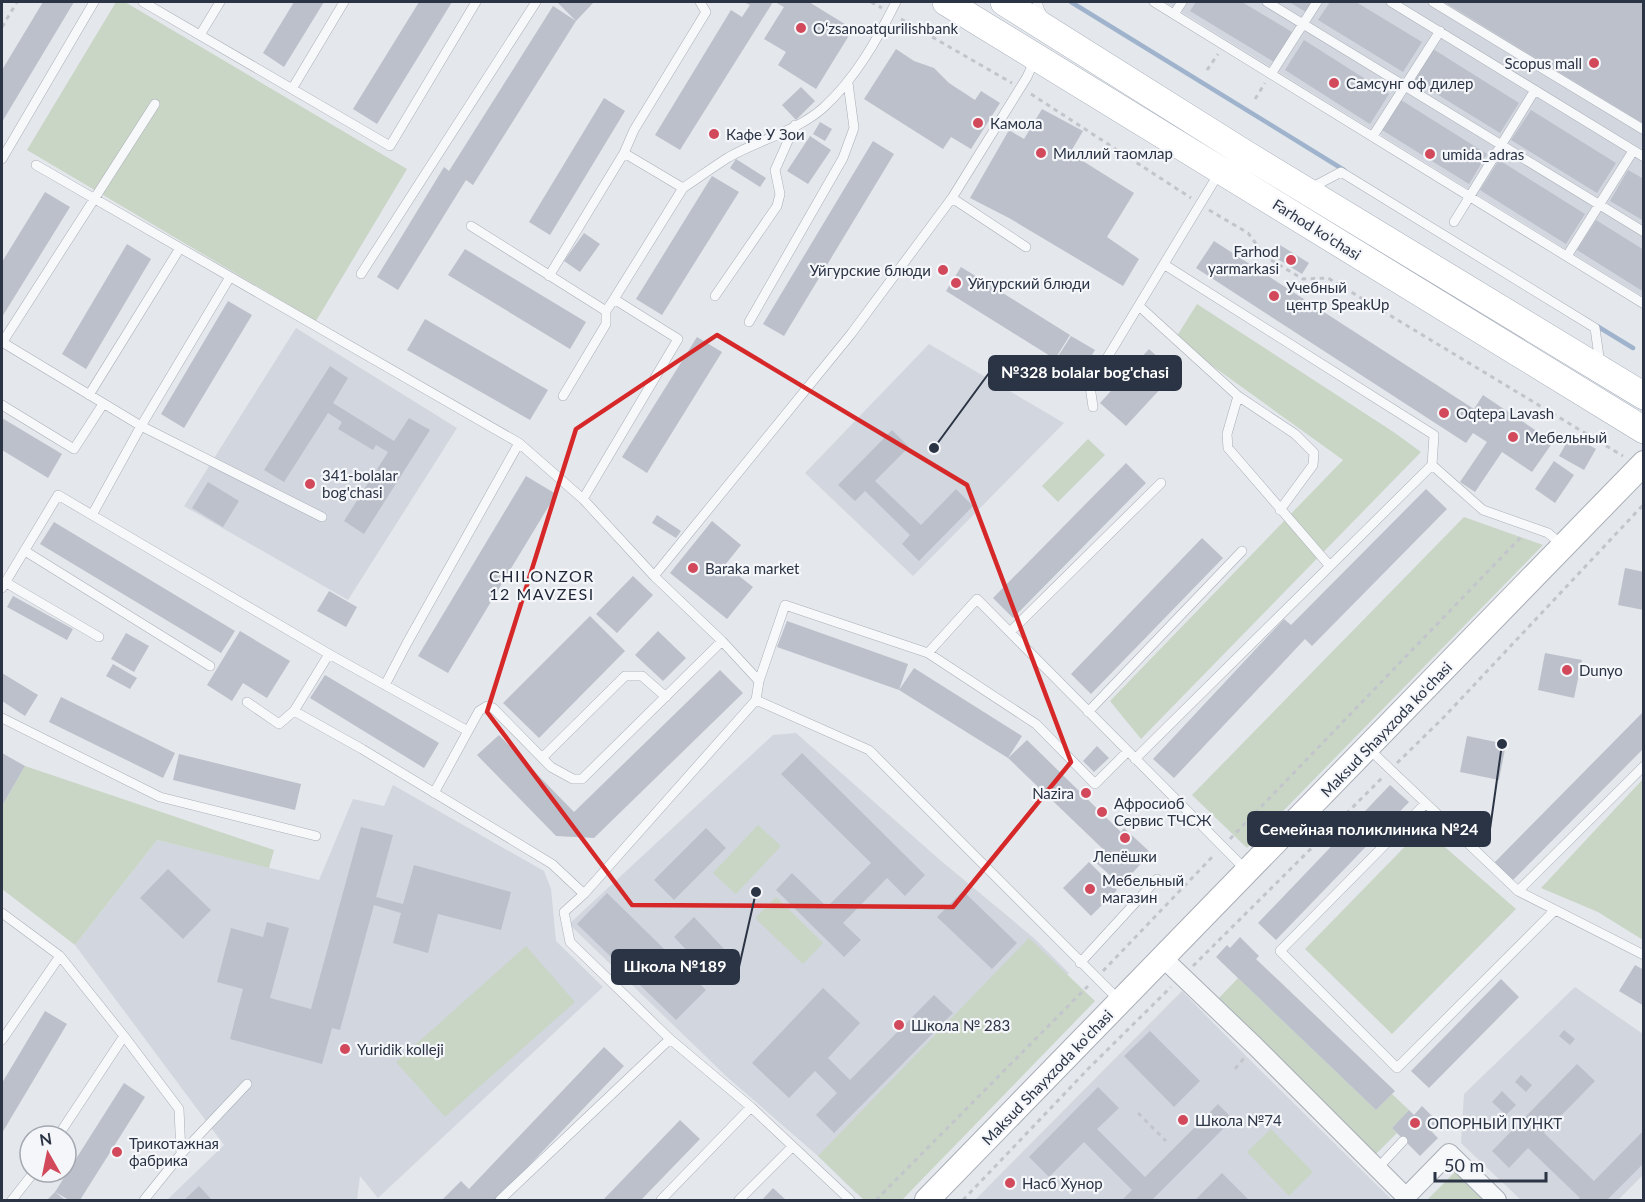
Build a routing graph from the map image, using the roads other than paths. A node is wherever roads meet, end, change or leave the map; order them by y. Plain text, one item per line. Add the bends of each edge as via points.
1 (94, 2) edge
2 (143, 2) edge
3 (220, 2) edge
4 (344, 2) edge
5 (476, 2) edge
6 (536, 2) edge
7 (700, 2) edge
8 (896, 2) edge
9 (946, 2) edge
10 (1006, 2) edge
11 (1037, 2) edge
12 (1154, 2) edge
13 (1182, 2) edge
14 (1267, 2) edge
15 (1317, 2) edge
16 (1391, 2) edge
17 (1433, 2) edge
18 (1174, 14) junction
19 (1303, 23) junction
20 (991, 29) junction
21 (1440, 31) junction
22 (200, 35) junction
23 (1059, 38) junction
24 (1036, 57) junction
25 (1271, 74) junction
26 (848, 83) junction
27 (1406, 86) junction
28 (292, 89) junction
29 (1535, 90) junction
30 (154, 104) dead end
31 (795, 125) junction
32 (1644, 130) edge
33 (1373, 136) junction
34 (1501, 145) junction
35 (1633, 151) junction
36 (624, 153) junction
37 (1644, 157) edge
38 (2, 159) edge
39 (36, 165) dead end
40 (1221, 170) junction
41 (683, 188) junction
42 (1469, 196) junction
43 (93, 198) junction
44 (952, 198) junction
45 (1600, 205) junction
46 (1454, 222) dead end
47 (471, 226) dead end
48 (1644, 232) edge
49 (1026, 247) dead end
50 (180, 248) junction
51 (1567, 256) junction
52 (1165, 265) junction
53 (361, 274) dead end
54 (549, 276) junction
55 (230, 277) junction
56 (715, 296) dead end
57 (614, 299) junction
58 (1644, 304) edge
59 (1139, 306) junction
60 (606, 311) junction
61 (749, 322) dead end
62 (2, 343) edge
63 (89, 395) junction
64 (563, 396) dead end
65 (1239, 396) junction
66 (1644, 396) edge
67 (103, 404) junction
68 (2, 405) edge
69 (1093, 407) dead end
70 (141, 426) junction
71 (1644, 430) edge
72 (519, 443) junction
73 (1432, 465) junction
74 (1642, 465) edge
75 (1161, 483) dead end
76 (583, 499) junction
77 (1280, 510) junction
78 (92, 515) junction
79 (322, 517) dead end
80 (1563, 546) junction
81 (25, 550) junction
82 (1242, 551) dead end
83 (1329, 565) junction
84 (654, 576) junction
85 (4, 585) edge
86 (1010, 632) junction
87 (99, 637) dead end
88 (722, 641) junction
89 (928, 653) junction
90 (329, 654) junction
91 (210, 666) dead end
92 (759, 681) junction
93 (385, 686) junction
94 (666, 697) junction
95 (756, 700) junction
96 (247, 702) dead end
97 (294, 711) junction
98 (1088, 712) junction
99 (2, 718) edge
100 (468, 731) junction
101 (1368, 747) junction
102 (1127, 752) junction
103 (542, 758) junction
104 (1135, 759) junction
105 (1644, 766) edge
106 (434, 793) junction
107 (1425, 804) junction
108 (316, 836) dead end
109 (1247, 871) junction
110 (1157, 879) dead end
111 (1518, 891) junction
112 (584, 894) junction
113 (1555, 910) junction
114 (2, 913) edge
115 (1644, 955) edge
116 (60, 956) junction
117 (1163, 958) junction
118 (1080, 963) junction
119 (1120, 1002) junction
120 (124, 1036) junction
121 (670, 1039) junction
122 (2, 1040) edge
123 (248, 1084) dead end
124 (751, 1107) junction
125 (66, 1124) edge
126 (1403, 1142) dead end
127 (792, 1147) junction
128 (182, 1154) junction
129 (1377, 1168) junction
130 (25, 1184) edge
131 (1407, 1199) edge
132 (12, 1200) edge
133 (144, 1200) edge
134 (500, 1200) edge
135 (662, 1200) edge
136 (738, 1200) edge
137 (850, 1200) edge
138 (927, 1200) edge
139 (1497, 1200) edge

1 - 38 lane
2 - 22 lane
3 - 22 lane
4 - 28 lane
5 - 28 lane via 390,146
6 - 53 lane
7 - 36 lane via 706,12
8 - 26 lane
9 - 20 main road, Farhod ko'chasi
10 - 20 main road, Farhod ko'chasi
10 - 23 main road, Farhod ko'chasi
11 - 23 lane
12 - 18 lane
13 - 18 lane
14 - 19 lane
15 - 19 lane
16 - 21 lane
17 - 32 lane
18 - 25 lane
19 - 25 lane
19 - 27 lane
20 - 24 main road, Farhod ko'chasi
21 - 27 lane
21 - 29 lane
22 - 28 lane
23 - 66 main road, Farhod ko'chasi
24 - 40 main road, Farhod ko'chasi
24 - 44 lane
25 - 33 lane
26 - 31 lane via 822,109
26 - 61 lane via 854,128 843,158
27 - 33 lane
27 - 34 lane
29 - 34 lane
29 - 35 lane
30 - 43 lane
31 - 41 lane via 729,157
31 - 56 lane via 775,170 780,194 777,206
33 - 42 lane
34 - 42 lane
34 - 45 lane
35 - 37 lane
35 - 45 lane
36 - 41 lane
36 - 54 lane
39 - 43 lane
40 - 52 lane
40 - 71 main road, Farhod ko'chasi
41 - 57 lane
42 - 46 lane
42 - 51 lane
43 - 50 lane
43 - 62 lane
44 - 49 lane
44 - 84 lane via 851,334
45 - 48 lane
45 - 51 lane
47 - 54 lane
50 - 55 lane
50 - 63 lane
51 - 58 lane
52 - 59 lane
52 - 73 lane via 1434,435
54 - 60 lane
55 - 70 lane
55 - 72 lane
57 - 60 lane
57 - 76 lane via 678,339
59 - 65 lane
59 - 69 lane via 1090,386
60 - 64 lane via 606,324
62 - 63 lane
63 - 67 lane
65 - 77 lane via 1227,434 1228,448
65 - 77 lane via 1295,434 1314,453 1314,465
67 - 68 lane via 74,449
67 - 70 lane
70 - 78 lane
70 - 79 lane
72 - 76 lane
72 - 93 lane
73 - 80 lane via 1484,510 1548,532
73 - 83 lane
74 - 80 street, Maksud Shayxzoda ko'chasi
75 - 86 lane
76 - 84 lane
77 - 83 lane
78 - 81 lane via 58,495
78 - 90 lane
80 - 101 street, Maksud Shayxzoda ko'chasi
81 - 85 lane
81 - 91 lane
82 - 98 lane
83 - 104 lane
84 - 88 lane
85 - 87 lane
86 - 89 lane via 977,599
86 - 98 lane
88 - 92 lane
88 - 94 lane
89 - 92 lane via 785,605
89 - 102 lane via 1036,724 1095,784
90 - 93 lane
90 - 97 lane
92 - 95 lane
93 - 100 lane
94 - 103 lane via 582,778 573,779
94 - 103 lane via 642,676 625,676
95 - 112 lane
95 - 118 lane via 869,750
96 - 97 lane via 279,724
97 - 106 lane
98 - 102 lane
99 - 108 lane via 160,797
100 - 103 lane via 478,711 487,706 493,708
100 - 106 lane
101 - 107 lane
101 - 109 street, Maksud Shayxzoda ko'chasi
102 - 104 lane
104 - 109 lane
105 - 111 lane
106 - 112 lane via 552,864
107 - 111 lane
107 - 113 lane via 1280,951 1397,1068
109 - 117 street, Maksud Shayxzoda ko'chasi
110 - 118 lane
111 - 113 lane
112 - 121 lane via 564,912 570,942
113 - 115 lane
114 - 116 lane
116 - 120 lane
116 - 122 lane
117 - 119 street, Maksud Shayxzoda ko'chasi
117 - 129 street
118 - 119 lane
119 - 138 street, Maksud Shayxzoda ko'chasi
120 - 125 lane
120 - 128 lane via 179,1109
121 - 124 lane
121 - 134 lane
123 - 128 lane
124 - 127 lane
124 - 135 lane
126 - 129 lane
127 - 136 lane
127 - 137 lane
128 - 133 lane
129 - 131 street
130 - 132 lane
131 - 139 street via 1449,1152

